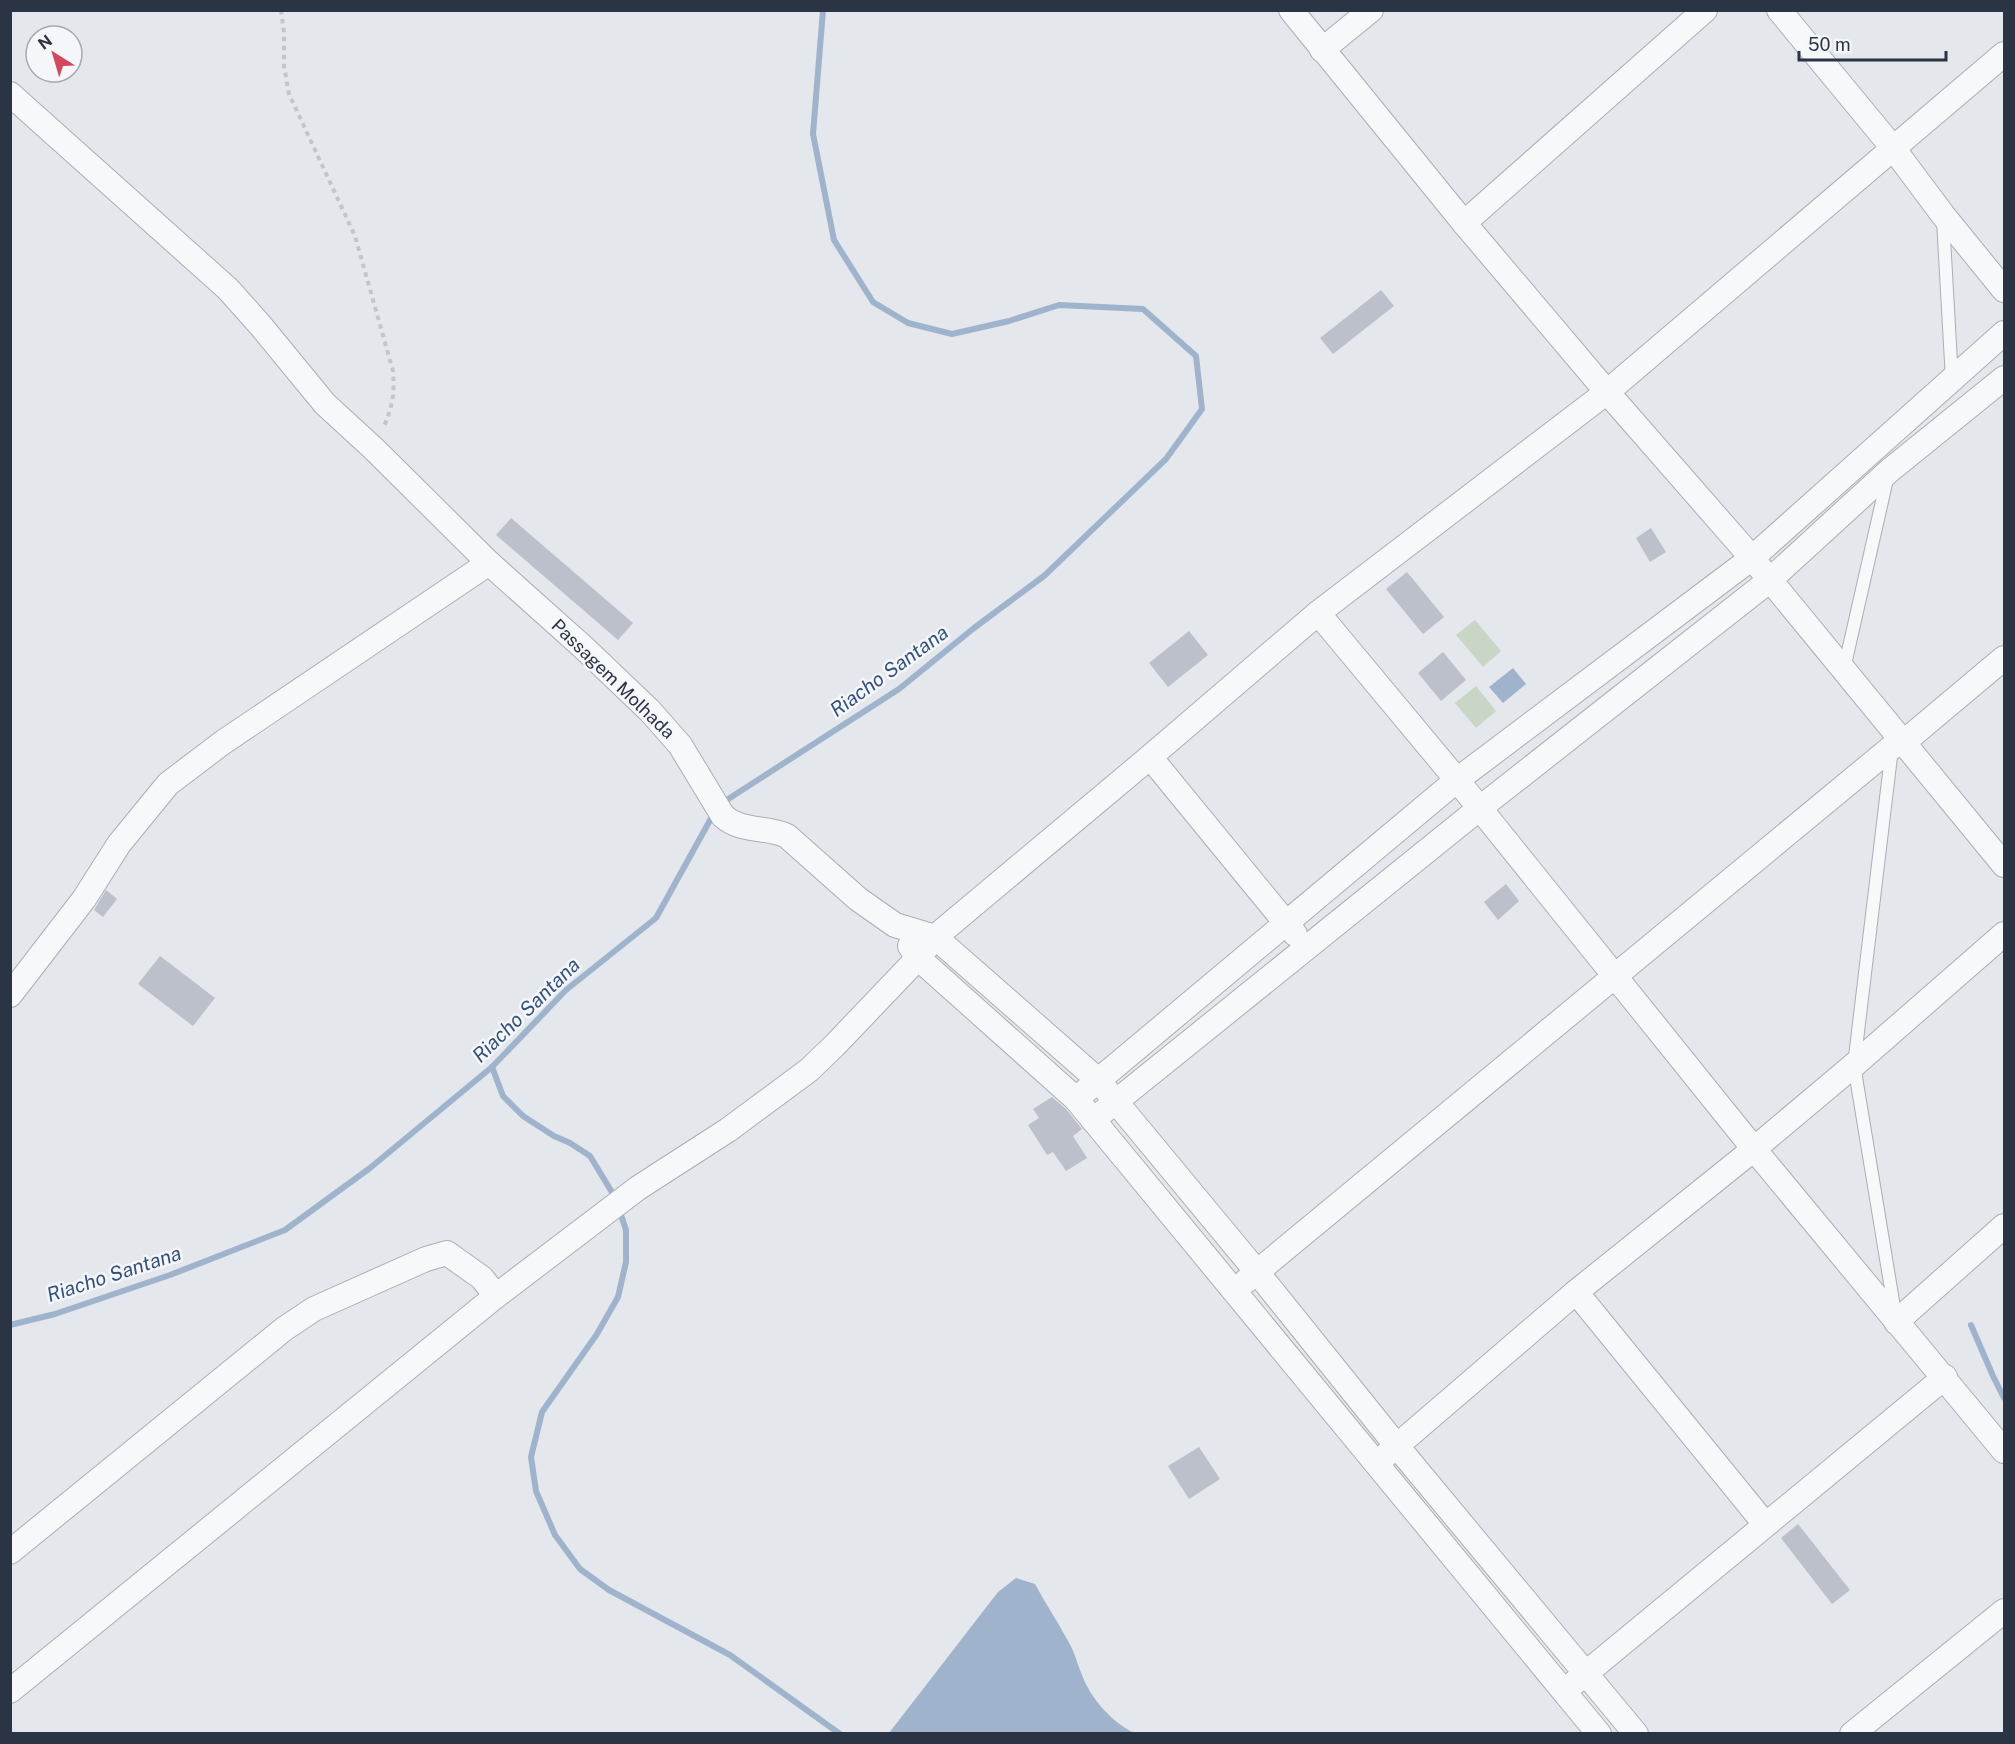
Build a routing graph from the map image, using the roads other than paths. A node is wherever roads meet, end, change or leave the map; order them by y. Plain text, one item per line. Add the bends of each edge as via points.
1 (1291, 10) edge
2 (1371, 10) edge
3 (1705, 10) edge
4 (1779, 10) edge
5 (1322, 50) junction
6 (2004, 54) edge
7 (10, 94) edge
8 (1893, 148) junction
9 (1943, 215) junction
10 (1464, 223) junction
11 (2004, 290) edge
12 (2004, 333) edge
13 (2004, 378) edge
14 (1952, 381) junction
15 (1606, 392) junction
16 (1889, 471) junction
17 (1752, 558) junction
18 (489, 563) junction
19 (1770, 580) junction
20 (1318, 613) junction
21 (2004, 658) edge
22 (1844, 669) junction
23 (1898, 744) junction
24 (1150, 757) junction
25 (1457, 780) junction
26 (1480, 808) junction
27 (2004, 865) edge
28 (1286, 923) junction
29 (895, 925) junction
30 (2004, 934) edge
31 (935, 937) junction
32 (1305, 948) junction
33 (918, 958) junction
34 (1616, 977) junction
35 (10, 995) edge
36 (1854, 1065) junction
37 (1098, 1080) junction
38 (1076, 1099) junction
39 (1115, 1100) junction
40 (1093, 1120) junction
41 (1754, 1149) junction
42 (2004, 1226) edge
43 (1257, 1272) junction
44 (1234, 1291) junction
45 (1576, 1292) junction
46 (496, 1296) junction
47 (1896, 1322) junction
48 (1945, 1377) junction
49 (1396, 1445) junction
50 (2004, 1450) edge
51 (1377, 1463) junction
52 (1765, 1524) junction
53 (10, 1552) edge
54 (2004, 1611) edge
55 (1586, 1673) junction
56 (10, 1690) edge
57 (1564, 1690) junction
58 (1599, 1734) edge
59 (1636, 1734) edge
60 (1852, 1734) edge

1 - 5 street
2 - 5 street
3 - 10 street
4 - 8 street
5 - 10 street
6 - 8 street
7 - 18 street, Passagem Molhada via 228,289 325,404
8 - 9 street
8 - 15 street
9 - 11 street
9 - 14 lane
10 - 15 street
12 - 14 street
13 - 16 street
14 - 17 street
15 - 17 street
15 - 20 street
16 - 19 street
16 - 22 lane
17 - 19 street
17 - 25 street
18 - 29 street, Passagem Molhada via 650,711 680,745 717,807 732,824 788,836 858,899
18 - 35 street via 222,743 168,784 119,844 84,899
19 - 22 street
19 - 26 street
20 - 24 street
20 - 25 street
21 - 23 street
22 - 23 street
23 - 27 street
23 - 34 street
23 - 36 lane
24 - 28 street
24 - 31 street
25 - 26 street
25 - 28 street
26 - 32 street
26 - 34 street
28 - 32 street
28 - 37 street
29 - 31 street
29 - 33 street
30 - 36 street
31 - 33 street
31 - 37 street
32 - 39 street
33 - 38 street
33 - 46 street via 809,1070 728,1130 638,1188
34 - 41 street
34 - 43 street
36 - 41 street
36 - 47 lane
37 - 38 street
37 - 39 street
38 - 40 street
39 - 40 street
39 - 43 street
40 - 44 street
41 - 45 street
41 - 47 street
42 - 47 street
43 - 44 street
43 - 49 street
44 - 51 street
45 - 49 street
45 - 52 street
46 - 53 street via 482,1278 447,1253 314,1309 284,1329
46 - 56 street
47 - 48 street
48 - 50 street
48 - 52 street
49 - 51 street
49 - 55 street
51 - 57 street
52 - 55 street
54 - 60 street
55 - 57 street
55 - 59 street
57 - 58 street

